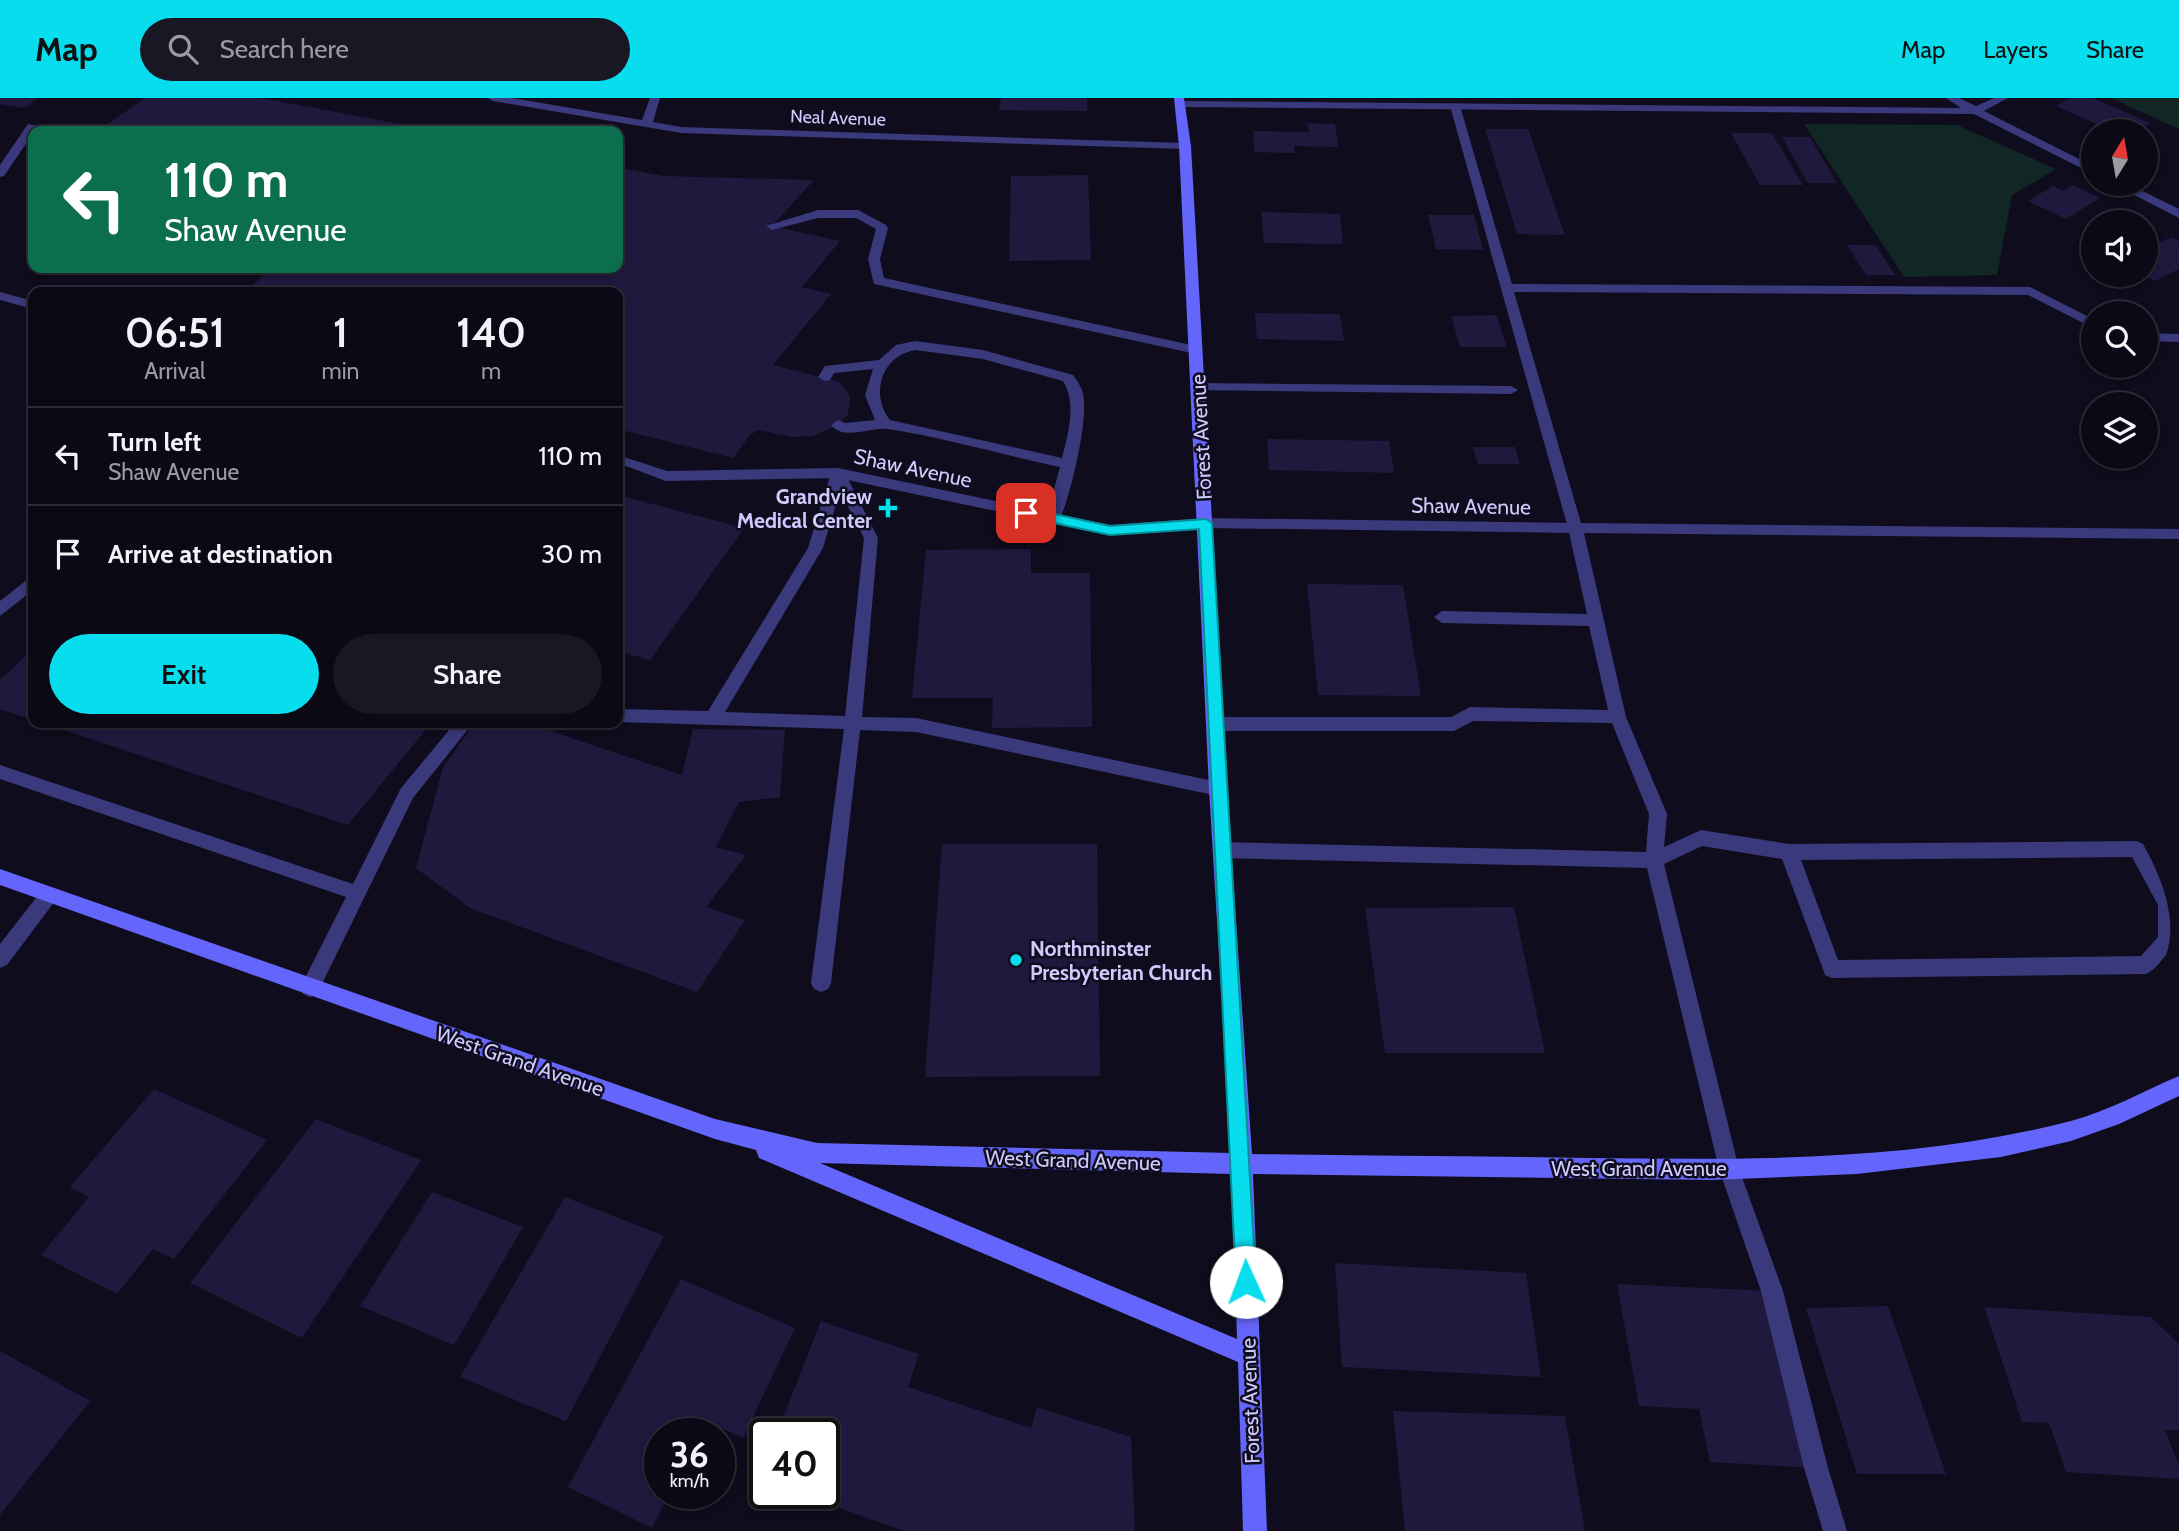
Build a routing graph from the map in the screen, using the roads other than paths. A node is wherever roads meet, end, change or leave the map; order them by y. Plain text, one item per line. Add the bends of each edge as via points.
1 (493, 98) edge
2 (655, 98) edge
3 (1951, 98) edge
4 (2003, 98) edge
5 (1180, 101) edge
6 (1393, 102) edge
7 (1599, 102) edge
8 (1455, 106) junction
9 (1975, 111) junction
10 (646, 125) junction
11 (28, 133) edge
12 (1185, 146) junction
13 (2081, 165) edge
14 (0, 174) edge
15 (2143, 196) edge
16 (2179, 214) edge
17 (772, 226) dead end
18 (1507, 288) junction
19 (0, 296) edge
20 (28, 304) edge
21 (2081, 318) edge
22 (2158, 337) edge
23 (2179, 338) edge
24 (1196, 350) junction
25 (881, 365) junction
26 (825, 377) dead end
27 (1198, 387) junction
28 (1511, 390) dead end
29 (884, 424) junction
30 (838, 425) dead end
31 (623, 461) edge
32 (1066, 464) junction
33 (838, 473) junction
34 (1053, 519) junction
35 (1206, 523) junction
36 (1575, 528) junction
37 (2179, 534) edge
38 (28, 585) edge
39 (0, 610) edge
40 (1442, 617) dead end
41 (1596, 620) junction
42 (623, 715) edge
43 (714, 716) junction
44 (1618, 717) junction
45 (853, 721) junction
46 (1214, 724) junction
47 (461, 728) edge
48 (0, 772) edge
49 (1218, 789) junction
50 (1222, 850) junction
51 (1789, 852) junction
52 (1654, 860) junction
53 (0, 877) edge
54 (357, 893) junction
55 (49, 895) junction
56 (0, 959) edge
57 (821, 983) dead end
58 (310, 988) junction
59 (2179, 1086) edge
60 (715, 1129) junction
61 (1242, 1165) junction
62 (1729, 1169) junction
63 (1249, 1355) junction
64 (1255, 1531) edge
65 (1835, 1531) edge

1 - 10 street, Neal Avenue
2 - 10 street
3 - 9 street
4 - 9 street
5 - 6 street
5 - 12 main road, Forest Avenue
6 - 8 street
7 - 8 street
7 - 9 street
8 - 18 street
9 - 13 street
10 - 12 street, Neal Avenue via 694,131
11 - 14 street
12 - 24 main road, Forest Avenue
15 - 16 street
17 - 24 street via 818,214 858,214 882,228 874,258 878,281
18 - 21 street via 2030,291
18 - 36 street
19 - 20 street
22 - 23 street
24 - 27 main road, Forest Avenue
25 - 26 street via 830,369
25 - 29 street via 871,387 873,409
25 - 32 street via 901,348 934,346 1035,366 1068,378 1078,395
27 - 28 street
27 - 35 main road, Forest Avenue
29 - 30 street
29 - 32 street
31 - 33 street, Shaw Avenue via 666,475
32 - 34 street
33 - 34 street, Shaw Avenue
33 - 43 street via 815,548
33 - 45 street via 871,538
34 - 35 street, Shaw Avenue via 1110,530
35 - 36 street, Shaw Avenue
35 - 46 main road, Forest Avenue
36 - 37 street, Shaw Avenue
36 - 41 street
38 - 39 street
40 - 41 street
41 - 44 street
42 - 43 street
43 - 45 street
44 - 46 street via 1470,714 1454,724
44 - 52 street via 1658,814
45 - 49 street via 916,725
45 - 57 street
46 - 49 main road, Forest Avenue
47 - 54 street via 407,793
48 - 54 street
49 - 50 main road, Forest Avenue
50 - 52 street
50 - 61 main road, Forest Avenue
51 - 51 street via 2137,849 2167,904 2167,940 2146,965 1832,968
51 - 52 street via 1701,838
52 - 62 street
53 - 55 main road, West Grand Avenue
54 - 58 street
55 - 56 street
55 - 58 main road, West Grand Avenue
58 - 60 main road, West Grand Avenue
59 - 62 main road, West Grand Avenue via 2073,1130 1995,1146 1924,1159
60 - 61 main road, West Grand Avenue via 817,1153
60 - 63 main road
61 - 62 main road, West Grand Avenue
61 - 63 main road, Forest Avenue
62 - 65 street via 1772,1292
63 - 64 main road, Forest Avenue

